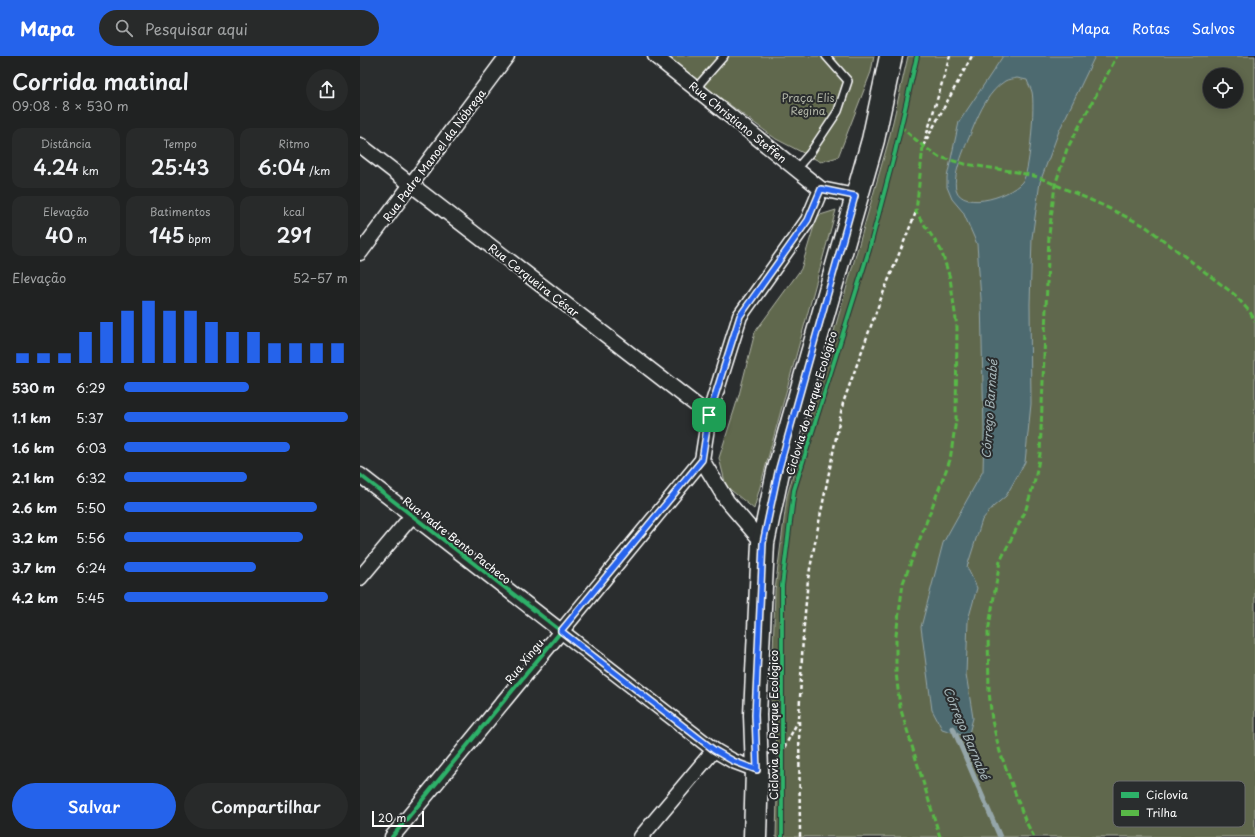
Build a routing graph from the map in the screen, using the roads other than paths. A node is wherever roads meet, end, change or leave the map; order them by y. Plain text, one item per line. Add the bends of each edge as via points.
1 (507, 56) edge
2 (654, 56) edge
3 (724, 56) edge
4 (826, 56) edge
5 (891, 56) edge
6 (696, 88) junction
7 (360, 145) edge
8 (796, 169) junction
9 (411, 185) junction
10 (821, 189) junction
11 (855, 196) junction
12 (360, 253) edge
13 (709, 415) junction
14 (702, 460) junction
15 (360, 475) edge
16 (411, 517) junction
17 (763, 543) junction
18 (360, 578) edge
19 (561, 631) junction
20 (714, 750) junction
21 (757, 770) junction
22 (392, 837) edge
23 (641, 837) edge
24 (755, 837) edge

1 - 9 street, Rua Padre Manoel da Nóbrega
2 - 6 street, Rua Christiano Steffen
3 - 6 lane
4 - 8 lane via 848,81 838,111
5 - 11 main road via 873,140
6 - 8 street, Rua Christiano Steffen
7 - 9 street, Rua Cerqueira César
8 - 10 street, Rua Christiano Steffen
9 - 12 street, Rua Padre Manoel da Nóbrega
9 - 13 street, Rua Cerqueira César
10 - 11 street
10 - 13 street via 808,220 740,316
11 - 17 main road via 778,472
13 - 14 street
14 - 17 street via 727,501
14 - 19 street, Rua Xingu
15 - 16 street, Rua Padre Bento Pacheco
16 - 18 street
16 - 19 street, Rua Padre Bento Pacheco
17 - 21 main road via 755,715
19 - 20 street, Rua Padre Bento Pacheco
19 - 22 street, Rua Xingu
20 - 21 street, Rua Padre Bento Pacheco
20 - 23 street
21 - 24 main road

